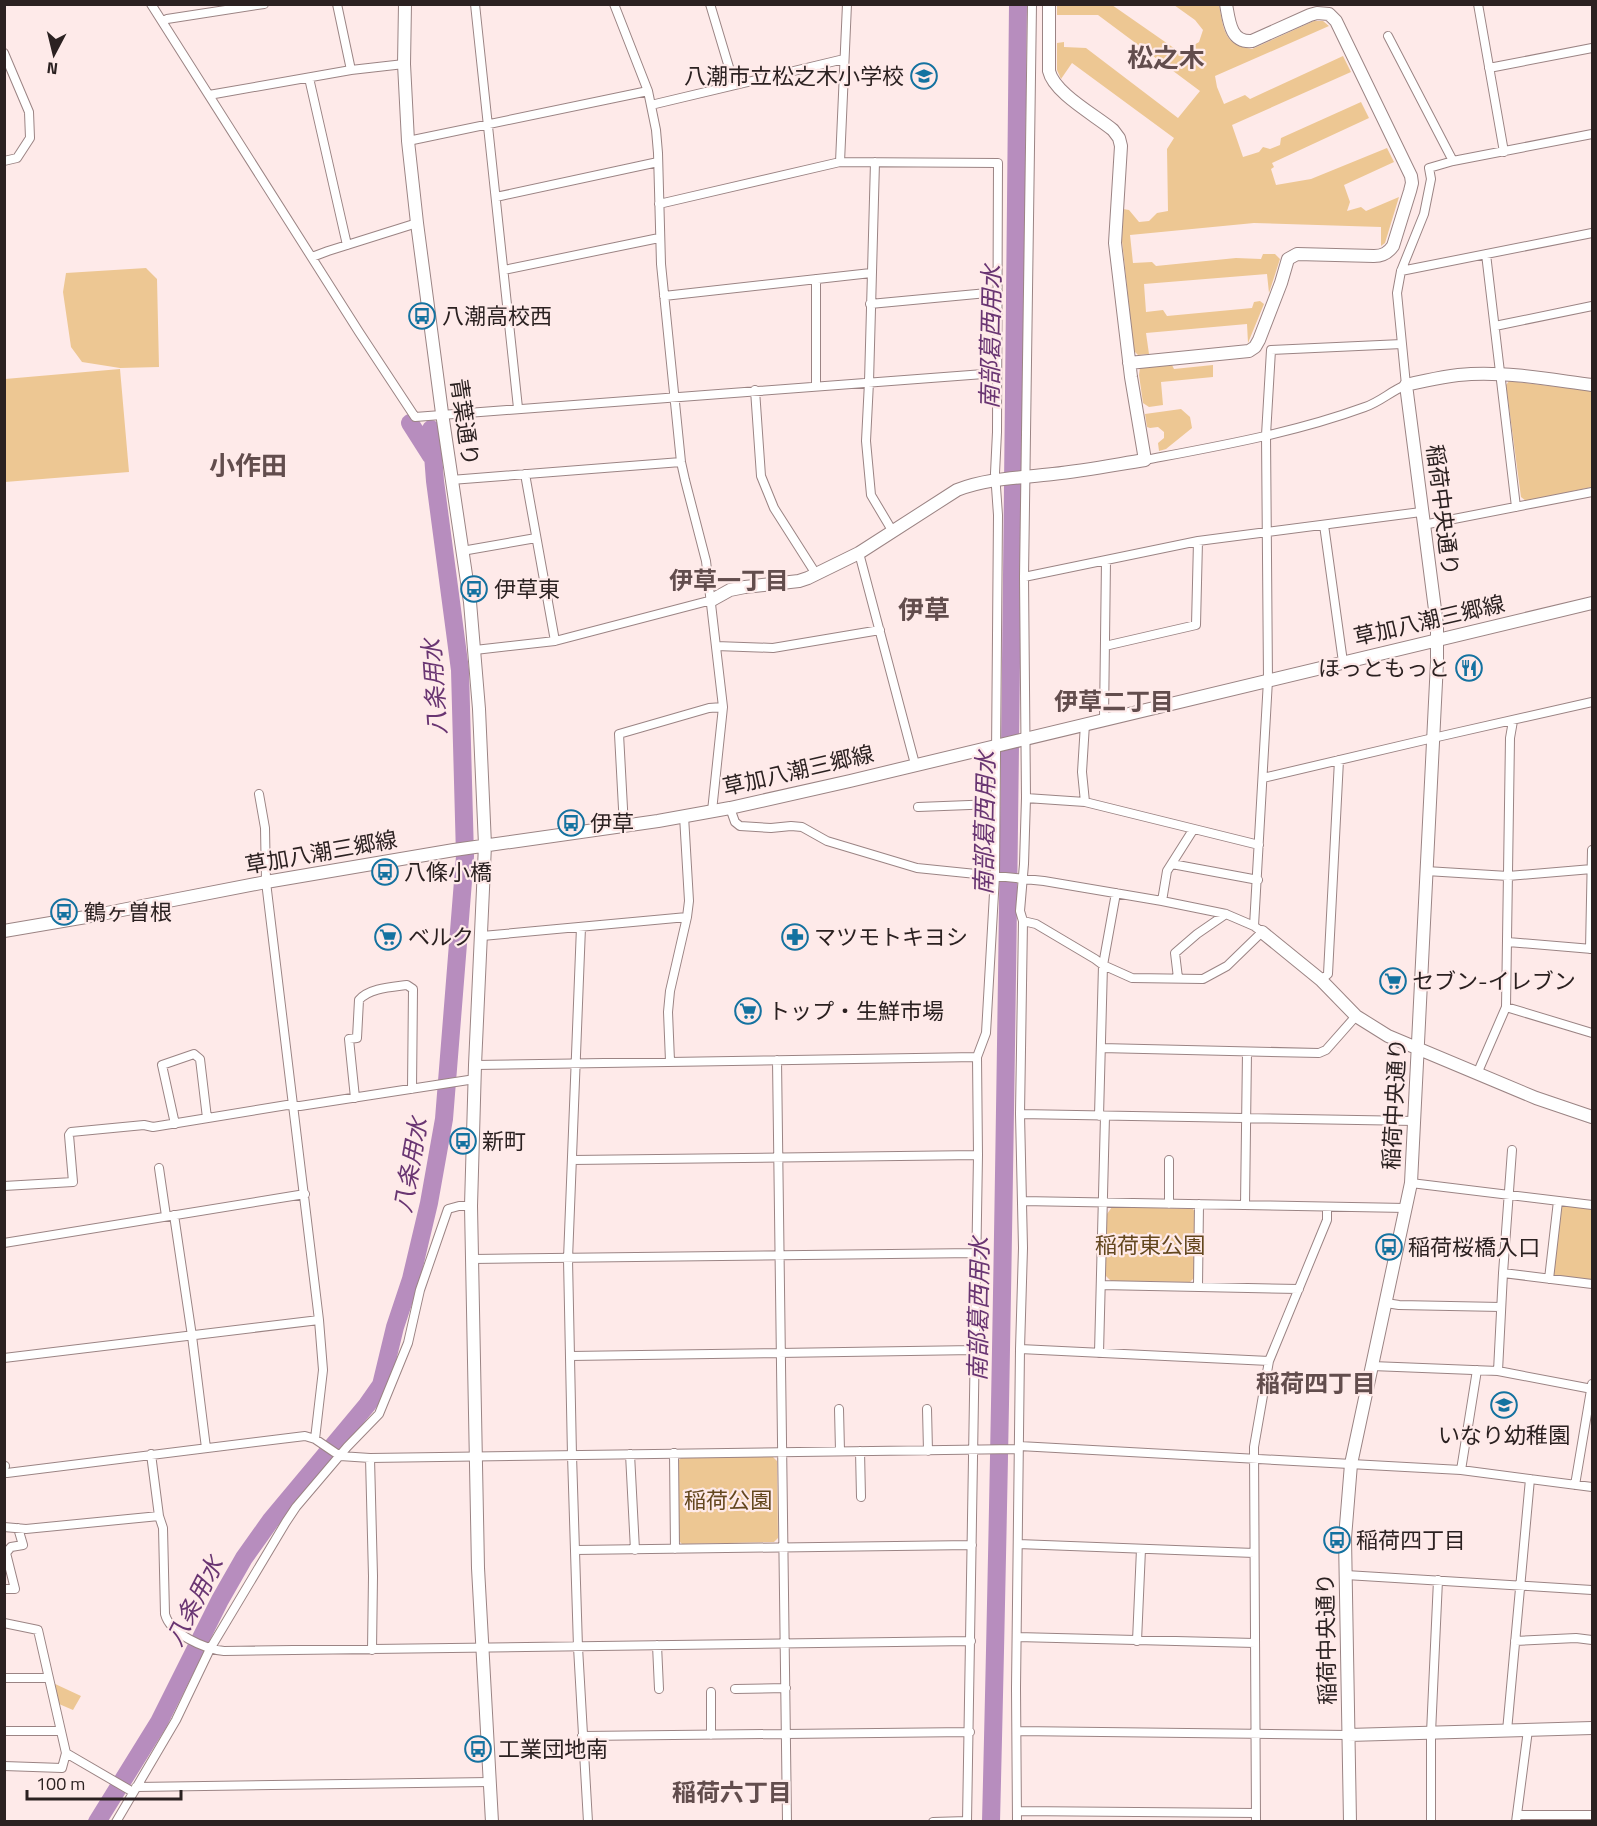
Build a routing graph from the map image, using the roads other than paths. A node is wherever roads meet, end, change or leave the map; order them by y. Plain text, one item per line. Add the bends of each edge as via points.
1 (151, 4) edge
2 (264, 4) edge
3 (337, 4) edge
4 (405, 4) edge
5 (475, 4) edge
6 (614, 4) edge
7 (710, 4) edge
8 (847, 4) edge
9 (1032, 4) edge
10 (1049, 4) edge
11 (1226, 4) edge
12 (1478, 4) edge
13 (163, 21) junction
14 (1388, 36) dead end
15 (1593, 48) edge
16 (4, 53) edge
17 (844, 59) junction
18 (404, 64) junction
19 (1490, 68) junction
20 (351, 70) junction
21 (309, 78) junction
22 (735, 84) junction
23 (648, 91) junction
24 (209, 95) junction
25 (651, 105) junction
26 (488, 124) junction
27 (1593, 134) edge
28 (408, 141) junction
29 (1504, 152) junction
30 (4, 161) edge
31 (1454, 161) junction
32 (658, 162) junction
33 (840, 162) junction
34 (875, 162) junction
35 (495, 197) junction
36 (659, 204) junction
37 (417, 223) junction
38 (1593, 233) edge
39 (659, 238) junction
40 (347, 245) junction
41 (1486, 254) junction
42 (312, 257) junction
43 (504, 270) junction
44 (1401, 271) junction
45 (871, 273) junction
46 (816, 279) junction
47 (998, 292) junction
48 (664, 296) junction
49 (870, 304) junction
50 (1593, 306) edge
51 (1495, 326) junction
52 (1402, 344) junction
53 (1129, 363) junction
54 (997, 373) junction
55 (1501, 375) junction
56 (869, 382) junction
57 (1406, 385) junction
58 (1593, 385) edge
59 (816, 386) junction
60 (756, 390) junction
61 (675, 396) junction
62 (518, 408) junction
63 (442, 413) junction
64 (1266, 435) junction
65 (1144, 460) junction
66 (681, 462) junction
67 (525, 474) junction
68 (1023, 477) junction
69 (998, 479) junction
70 (451, 480) junction
71 (1593, 492) edge
72 (1516, 507) junction
73 (1422, 519) junction
74 (1324, 525) junction
75 (893, 532) junction
76 (1266, 533) junction
77 (536, 538) junction
78 (1198, 541) junction
79 (462, 551) junction
80 (859, 553) junction
81 (1106, 560) junction
82 (816, 574) junction
83 (1024, 577) junction
84 (712, 600) junction
85 (1593, 603) edge
86 (880, 630) junction
87 (1437, 640) junction
88 (555, 641) junction
89 (716, 646) junction
90 (1105, 646) junction
91 (475, 650) junction
92 (1343, 662) junction
93 (1268, 680) junction
94 (1593, 702) edge
95 (723, 707) junction
96 (1104, 719) junction
97 (1513, 721) junction
98 (1085, 724) junction
99 (1022, 738) junction
100 (1433, 738) junction
101 (999, 745) junction
102 (1339, 760) junction
103 (915, 764) junction
104 (1263, 778) junction
105 (259, 795) dead end
106 (1026, 798) junction
107 (1085, 802) junction
108 (995, 804) junction
109 (918, 807) dead end
110 (730, 808) junction
111 (712, 811) junction
112 (684, 816) junction
113 (624, 826) junction
114 (1193, 830) junction
115 (485, 845) junction
116 (1259, 845) junction
117 (1593, 850) edge
118 (1172, 864) junction
119 (1592, 869) edge
120 (1426, 871) junction
121 (997, 876) junction
122 (1508, 876) junction
123 (1020, 878) junction
124 (1258, 880) junction
125 (266, 882) junction
126 (1116, 893) junction
127 (1162, 901) junction
128 (1226, 914) junction
129 (687, 917) junction
130 (1023, 921) junction
131 (581, 927) junction
132 (1258, 929) junction
133 (4, 930) edge
134 (482, 936) junction
135 (1508, 942) junction
136 (1591, 949) edge
137 (1102, 965) junction
138 (1178, 978) junction
139 (1321, 980) junction
140 (1506, 1007) junction
141 (1356, 1016) junction
142 (1593, 1033) edge
143 (1101, 1048) junction
144 (1419, 1050) junction
145 (1247, 1052) junction
146 (978, 1057) junction
147 (777, 1060) junction
148 (670, 1061) junction
149 (577, 1063) junction
150 (475, 1065) junction
151 (1477, 1074) junction
152 (475, 1079) junction
153 (412, 1089) junction
154 (355, 1098) junction
155 (293, 1106) junction
156 (1020, 1114) junction
157 (1102, 1116) junction
158 (1593, 1117) edge
159 (207, 1118) junction
160 (1246, 1118) junction
161 (1415, 1121) junction
162 (175, 1124) junction
163 (1512, 1150) dead end
164 (978, 1155) junction
165 (779, 1158) junction
166 (572, 1160) junction
167 (1169, 1160) dead end
168 (159, 1168) dead end
169 (1411, 1183) junction
170 (4, 1186) edge
171 (304, 1194) junction
172 (1508, 1195) junction
173 (1558, 1201) junction
174 (1022, 1202) junction
175 (1103, 1203) junction
176 (1169, 1204) junction
177 (1199, 1204) junction
178 (1245, 1205) junction
179 (1593, 1205) edge
180 (471, 1206) junction
181 (1327, 1208) junction
182 (1406, 1208) junction
183 (170, 1216) junction
184 (4, 1243) edge
185 (976, 1253) junction
186 (780, 1255) junction
187 (568, 1258) junction
188 (472, 1259) junction
189 (1503, 1273) junction
190 (1549, 1279) junction
191 (1593, 1284) edge
192 (1101, 1285) junction
193 (1198, 1286) junction
194 (1299, 1289) junction
195 (1386, 1303) junction
196 (1501, 1307) junction
197 (319, 1320) junction
198 (192, 1336) junction
199 (1020, 1348) junction
200 (975, 1350) junction
201 (782, 1353) junction
202 (1099, 1353) junction
203 (570, 1356) junction
204 (4, 1358) edge
205 (1269, 1361) junction
206 (1372, 1366) junction
207 (1477, 1370) junction
208 (1498, 1371) junction
209 (1592, 1387) edge
210 (839, 1409) dead end
211 (927, 1409) dead end
212 (315, 1439) junction
213 (206, 1448) junction
214 (1019, 1448) junction
215 (840, 1451) junction
216 (860, 1451) junction
217 (928, 1451) junction
218 (973, 1451) junction
219 (783, 1452) junction
220 (674, 1453) junction
221 (151, 1454) junction
222 (630, 1454) junction
223 (572, 1455) junction
224 (340, 1456) junction
225 (476, 1456) junction
226 (370, 1458) junction
227 (1254, 1459) junction
228 (1351, 1464) junction
229 (5, 1468) edge
230 (1461, 1470) junction
231 (1530, 1479) junction
232 (1575, 1485) junction
233 (1593, 1487) edge
234 (861, 1497) dead end
235 (159, 1516) junction
236 (4, 1527) edge
237 (18, 1528) junction
238 (1018, 1544) junction
239 (972, 1545) junction
240 (784, 1548) junction
241 (675, 1549) junction
242 (1141, 1549) junction
243 (575, 1550) junction
244 (635, 1550) junction
245 (1254, 1553) junction
246 (1346, 1575) junction
247 (1438, 1580) junction
248 (1519, 1585) junction
249 (4, 1589) edge
250 (1593, 1590) edge
251 (4, 1623) edge
252 (1017, 1637) junction
253 (1593, 1640) edge
254 (970, 1641) junction
255 (1137, 1641) junction
256 (1515, 1641) junction
257 (1255, 1643) junction
258 (785, 1644) junction
259 (657, 1645) junction
260 (578, 1647) junction
261 (482, 1648) junction
262 (210, 1649) junction
263 (372, 1650) junction
264 (4, 1678) edge
265 (48, 1678) junction
266 (786, 1688) junction
267 (659, 1689) dead end
268 (735, 1689) dead end
269 (711, 1692) dead end
270 (1593, 1728) edge
271 (1528, 1730) junction
272 (4, 1731) edge
273 (60, 1731) junction
274 (1017, 1731) junction
275 (1506, 1731) junction
276 (970, 1732) junction
277 (787, 1733) junction
278 (1431, 1733) junction
279 (1256, 1734) junction
280 (711, 1735) junction
281 (1348, 1735) junction
282 (582, 1736) junction
283 (66, 1753) junction
284 (4, 1766) edge
285 (490, 1782) junction
286 (132, 1789) junction
287 (1017, 1811) junction
288 (1593, 1815) edge
289 (1096, 1817) edge
290 (1256, 1817) edge
291 (1517, 1818) edge
292 (116, 1821) edge
293 (492, 1821) edge
294 (588, 1821) edge
295 (787, 1821) edge
296 (933, 1821) edge
297 (967, 1821) edge
298 (1017, 1821) edge
299 (1350, 1821) edge
300 (1431, 1821) edge

1 - 13 street
2 - 13 street
3 - 20 street
4 - 18 street, 青葉通り
5 - 26 street
6 - 23 street
7 - 22 street
8 - 17 street
9 - 68 street
10 - 53 street via 1051,79 1113,130 1121,146 1115,243
11 - 53 street via 1231,29 1245,42 1310,15 1329,14 1336,21 1411,176 1410,191 1389,252 1381,256 1297,254 1288,259 1259,340 1249,351
12 - 19 street
13 - 24 street
14 - 31 street
15 - 19 street
16 - 30 street via 28,112 30,138 17,158
17 - 22 street
17 - 33 street
18 - 20 street
18 - 28 street, 青葉通り
19 - 29 street
20 - 21 street
21 - 24 street
21 - 40 street
22 - 25 street
23 - 25 street
23 - 26 street
24 - 42 street
25 - 32 street
26 - 28 street
26 - 35 street
27 - 29 street
28 - 37 street, 青葉通り
29 - 31 street
31 - 44 street via 1429,168 1431,179 1424,214
32 - 35 street
32 - 36 street
33 - 34 street
33 - 36 street
34 - 45 street
34 - 47 street via 998,163
35 - 43 street
36 - 39 street
37 - 40 street
37 - 63 street, 青葉通り
38 - 41 street
39 - 43 street
39 - 48 street
40 - 42 street
41 - 44 street
41 - 51 street
42 - 63 street via 415,417
43 - 62 street
44 - 52 street via 1397,293
45 - 46 street
45 - 49 street
46 - 48 street
46 - 59 street
47 - 49 street
47 - 54 street
48 - 61 street
49 - 56 street
50 - 51 street
51 - 55 street
52 - 57 street
52 - 64 street via 1271,350
53 - 65 street
54 - 56 street
54 - 69 street
55 - 57 street via 1454,375
55 - 58 street
55 - 72 street
56 - 59 street
56 - 75 street via 866,441 871,495
57 - 64 street via 1369,406 1310,426
57 - 73 street, 稲荷中央通り
59 - 60 street
60 - 61 street
60 - 82 street via 761,476 774,508
61 - 62 street
61 - 66 street
62 - 63 street
63 - 70 street, 青葉通り
64 - 65 street
64 - 76 street
65 - 68 street
66 - 67 street
66 - 84 street
67 - 70 street
67 - 77 street
68 - 69 street
68 - 83 street
69 - 75 street via 957,490
69 - 101 street
70 - 79 street, 青葉通り
71 - 72 street
72 - 73 street
73 - 74 street
73 - 87 street, 稲荷中央通り
74 - 76 street
74 - 92 street
75 - 80 street
76 - 78 street
76 - 93 street
77 - 79 street
77 - 88 street
78 - 81 street
78 - 90 street via 1196,625
79 - 91 street, 青葉通り
80 - 82 street
80 - 86 street
81 - 83 street
81 - 90 street
82 - 84 street via 799,581 745,586
83 - 99 street
84 - 88 street
84 - 89 street
85 - 87 street, 草加八潮三郷線
86 - 89 street via 773,648
86 - 103 street
87 - 92 street, 草加八潮三郷線
87 - 100 street, 稲荷中央通り
88 - 91 street
89 - 95 street
90 - 96 street
91 - 115 street, 青葉通り
92 - 93 street, 草加八潮三郷線
93 - 96 street, 草加八潮三郷線
93 - 104 street
94 - 97 street
95 - 111 street
95 - 113 street via 619,734
96 - 98 street, 草加八潮三郷線
97 - 100 street
97 - 122 street
98 - 99 street, 草加八潮三郷線
98 - 107 street
99 - 101 street, 草加八潮三郷線
99 - 106 street
100 - 102 street
100 - 120 street, 稲荷中央通り
101 - 103 street, 草加八潮三郷線
101 - 108 street
102 - 104 street
102 - 139 street via 1328,974
103 - 110 street, 草加八潮三郷線
104 - 116 street
105 - 125 street via 265,828
106 - 107 street
106 - 123 street
107 - 114 street
108 - 109 street
108 - 121 street
110 - 111 street, 草加八潮三郷線
110 - 121 street via 740,826 801,827 827,842 917,868
111 - 112 street, 草加八潮三郷線
112 - 113 street, 草加八潮三郷線
112 - 129 street
113 - 115 street, 草加八潮三郷線
114 - 116 street
114 - 118 street
115 - 125 street, 草加八潮三郷線
115 - 134 street, 青葉通り
116 - 124 street
117 - 119 street
118 - 124 street
118 - 127 street via 1167,871
119 - 122 street
119 - 136 street
120 - 122 street
120 - 144 street, 稲荷中央通り
121 - 123 street
121 - 146 street via 986,1033
122 - 135 street
123 - 126 street
123 - 130 street
124 - 132 street
125 - 133 street, 草加八潮三郷線
125 - 155 street
126 - 127 street
126 - 137 street
127 - 128 street
128 - 132 street
128 - 138 street via 1175,953
129 - 131 street
129 - 148 street via 670,991
130 - 137 street via 1036,924
130 - 156 street
131 - 134 street
131 - 149 street
132 - 138 street via 1227,966 1203,979
132 - 139 street
134 - 150 street, 青葉通り
135 - 136 street
135 - 140 street
137 - 138 street via 1132,978
137 - 143 street
139 - 141 street
140 - 142 street
140 - 151 street
141 - 144 street
141 - 145 street via 1319,1053
143 - 145 street
143 - 157 street
144 - 151 street
144 - 161 street, 稲荷中央通り
145 - 160 street
146 - 147 street
146 - 164 street
147 - 148 street
147 - 165 street
148 - 149 street
149 - 150 street
149 - 166 street
150 - 152 street, 青葉通り
151 - 158 street
152 - 153 street
152 - 180 street, 青葉通り
153 - 154 street
153 - 154 street via 413,989 406,985 370,992 359,1000 357,1038 349,1039
154 - 155 street
155 - 159 street
155 - 171 street
156 - 157 street
156 - 174 street
157 - 160 street
157 - 175 street
159 - 162 street
159 - 162 street via 200,1059 194,1054 162,1065
160 - 161 street
160 - 178 street
161 - 169 street, 稲荷中央通り
162 - 170 street via 71,1132 74,1182
163 - 172 street
164 - 165 street
164 - 185 street
165 - 166 street
165 - 186 street
166 - 187 street
167 - 176 street
168 - 183 street
169 - 172 street
169 - 182 street, 稲荷中央通り
171 - 183 street
171 - 197 street
172 - 173 street
172 - 189 street
173 - 179 street
173 - 190 street
174 - 175 street
174 - 199 street
175 - 176 street
175 - 192 street
176 - 177 street
177 - 178 street
177 - 193 street
178 - 181 street
180 - 188 street, 青葉通り
180 - 224 street via 448,1209 393,1382 379,1414
181 - 182 street
181 - 194 street via 1327,1220
182 - 195 street, 稲荷中央通り
183 - 184 street
183 - 198 street
185 - 186 street
185 - 200 street
186 - 187 street
186 - 201 street
187 - 188 street
187 - 203 street
188 - 225 street, 青葉通り
189 - 190 street
189 - 196 street
190 - 191 street
192 - 193 street
192 - 202 street
193 - 194 street
194 - 205 street
195 - 196 street
195 - 206 street, 稲荷中央通り
196 - 208 street
197 - 198 street
197 - 212 street via 322,1371
198 - 204 street
198 - 213 street
199 - 202 street
199 - 214 street
200 - 201 street
200 - 218 street
201 - 203 street
201 - 219 street
202 - 205 street
203 - 223 street
205 - 227 street
206 - 207 street
206 - 228 street, 稲荷中央通り
207 - 208 street
207 - 230 street
208 - 209 street
209 - 232 street
210 - 215 street
211 - 217 street
212 - 213 street via 305,1436
212 - 224 street
213 - 221 street
214 - 218 street
214 - 227 street
214 - 238 street
215 - 216 street
215 - 219 street
216 - 217 street
216 - 234 street
217 - 218 street
218 - 239 street
219 - 220 street
219 - 240 street
220 - 222 street
220 - 241 street
221 - 229 street
221 - 235 street
222 - 223 street
222 - 244 street
223 - 225 street
223 - 243 street
224 - 226 street
224 - 262 street via 296,1507
225 - 226 street
225 - 261 street, 青葉通り
226 - 263 street
227 - 228 street
227 - 245 street
228 - 230 street
228 - 246 street, 稲荷中央通り
230 - 231 street
231 - 232 street
231 - 248 street
232 - 233 street
235 - 237 street
235 - 262 street via 163,1528 167,1622 173,1630
236 - 237 street
237 - 249 street via 23,1545 11,1547 6,1553 15,1589
238 - 242 street
238 - 252 street
239 - 240 street
239 - 254 street
240 - 241 street
240 - 258 street
241 - 244 street
242 - 245 street
242 - 255 street
243 - 244 street
243 - 260 street
245 - 257 street
246 - 247 street
246 - 281 street, 稲荷中央通り
247 - 248 street
247 - 278 street
248 - 250 street
248 - 256 street
251 - 265 street via 38,1630
252 - 255 street
252 - 274 street
253 - 256 street
254 - 258 street
254 - 276 street
255 - 257 street
256 - 275 street
257 - 279 street
258 - 259 street
258 - 266 street
259 - 260 street
259 - 267 street
260 - 261 street
260 - 282 street
261 - 263 street
261 - 285 street, 青葉通り
262 - 263 street
262 - 286 street via 176,1720
264 - 265 street
265 - 273 street
266 - 268 street
266 - 277 street
269 - 280 street
270 - 271 street
271 - 275 street
271 - 291 street
272 - 273 street
273 - 283 street
274 - 279 street
274 - 287 street
275 - 278 street
276 - 277 street
276 - 297 street
277 - 280 street
277 - 295 street
278 - 281 street
278 - 300 street
279 - 281 street
279 - 290 street
280 - 282 street
281 - 299 street, 稲荷中央通り
282 - 294 street
283 - 284 street via 62,1768
283 - 286 street
285 - 286 street
285 - 293 street, 青葉通り
286 - 292 street
287 - 289 street
287 - 298 street
288 - 291 street
289 - 290 street
296 - 297 street

